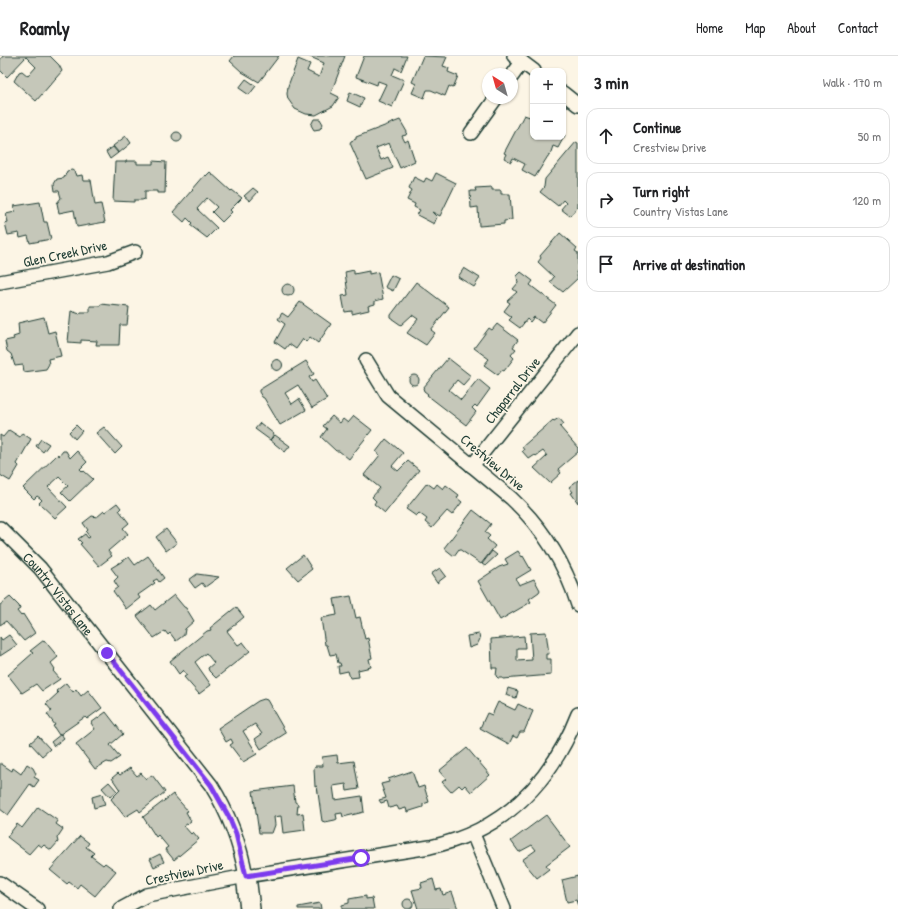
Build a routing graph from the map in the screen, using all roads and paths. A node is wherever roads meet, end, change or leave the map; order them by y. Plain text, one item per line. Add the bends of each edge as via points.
1 (518, 59) edge
2 (530, 68) edge
3 (566, 95) edge
4 (492, 104) edge
5 (578, 105) edge
6 (471, 133) dead end
7 (135, 252) dead end
8 (0, 282) edge
9 (578, 333) edge
10 (366, 360) dead end
11 (472, 466) junction
12 (0, 528) edge
13 (578, 605) edge
14 (578, 714) edge
15 (473, 834) junction
16 (246, 876) junction
17 (0, 883) edge
18 (37, 909) edge
19 (121, 909) edge
20 (250, 909) edge
21 (504, 909) edge

1 - 2 street
3 - 5 street
4 - 6 street
7 - 8 street, Glen Creek Drive via 108,262
9 - 11 street, Chaparral Drive
10 - 11 street, Crestview Drive via 388,396
11 - 13 street, Crestview Drive via 511,498 538,527 554,549
12 - 16 street, Country Vistas Lane via 40,568 211,785 236,834
14 - 15 street, Crestview Drive via 564,747 532,791 504,815
15 - 16 street, Crestview Drive via 430,847
15 - 21 street
16 - 19 street, Crestview Drive via 147,895
16 - 20 street, Country Vistas Lane
17 - 18 street

